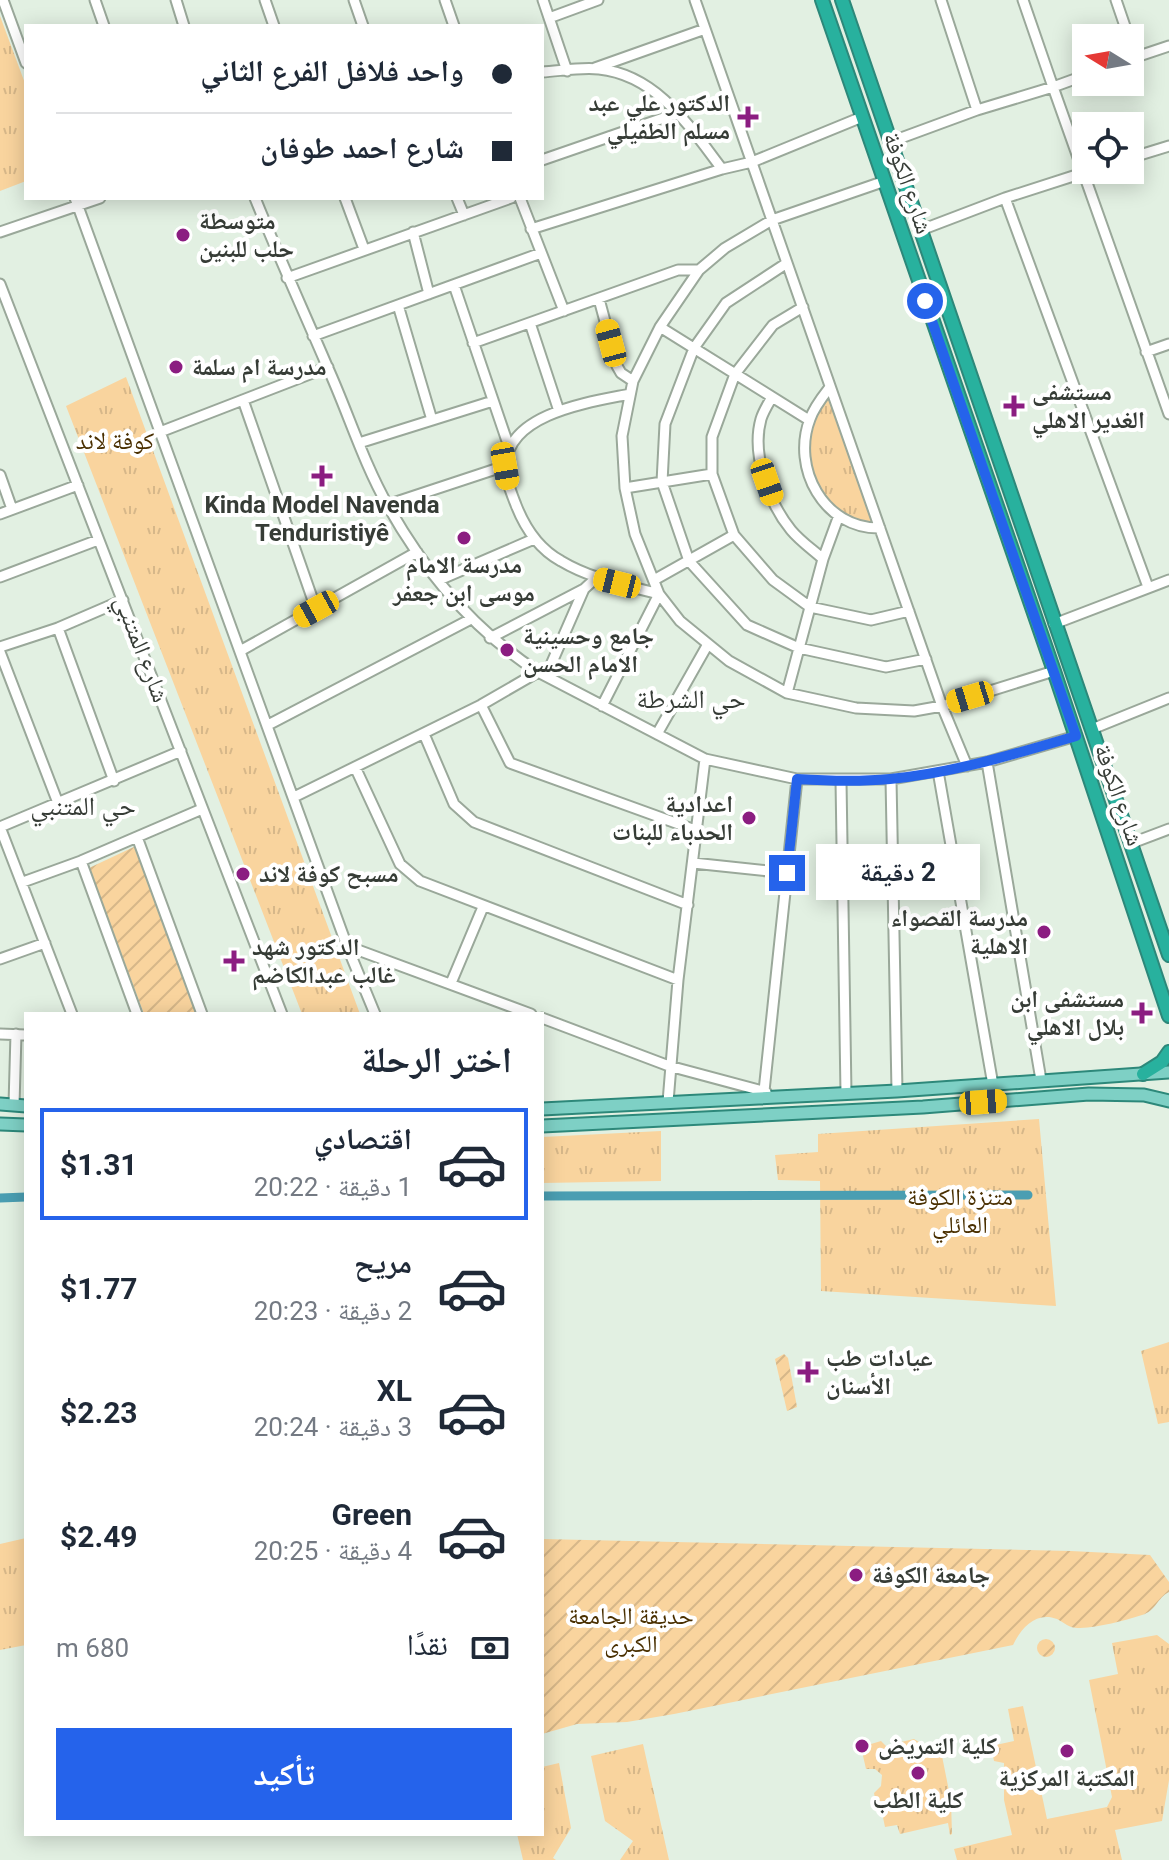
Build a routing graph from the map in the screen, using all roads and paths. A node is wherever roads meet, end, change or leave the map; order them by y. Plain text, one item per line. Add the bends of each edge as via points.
1 (3, 0) edge
2 (95, 0) edge
3 (176, 0) edge
4 (265, 0) edge
5 (354, 0) edge
6 (445, 0) edge
7 (543, 0) edge
8 (598, 0) edge
9 (695, 0) edge
10 (822, 0) edge
11 (842, 0) edge
12 (941, 0) edge
13 (1023, 0) edge
14 (1116, 0) edge
15 (549, 18) junction
16 (103, 24) edge
17 (183, 24) edge
18 (273, 24) edge
19 (362, 24) edge
20 (453, 24) edge
21 (1124, 24) edge
22 (705, 29) junction
23 (1169, 46) edge
24 (1144, 54) edge
25 (24, 58) edge
26 (592, 69) junction
27 (567, 71) junction
28 (544, 72) edge
29 (1072, 80) edge
30 (1053, 87) junction
31 (977, 110) junction
32 (678, 113) junction
33 (862, 117) junction
34 (890, 142) junction
35 (1072, 145) edge
36 (1169, 146) edge
37 (1144, 154) edge
38 (544, 159) edge
39 (752, 162) junction
40 (722, 169) junction
41 (1072, 176) edge
42 (885, 181) junction
43 (1085, 184) edge
44 (1005, 198) junction
45 (256, 200) edge
46 (346, 200) edge
47 (458, 200) edge
48 (505, 200) edge
49 (521, 200) edge
50 (77, 202) edge
51 (464, 215) junction
52 (772, 220) junction
53 (531, 229) junction
54 (921, 230) junction
55 (0, 232) edge
56 (413, 232) junction
57 (364, 249) junction
58 (541, 253) junction
59 (787, 263) junction
60 (699, 270) junction
61 (287, 278) junction
62 (0, 284) edge
63 (454, 285) junction
64 (429, 294) junction
65 (599, 299) junction
66 (398, 305) junction
67 (803, 307) junction
68 (564, 311) junction
69 (530, 323) junction
70 (660, 327) junction
71 (313, 336) junction
72 (473, 343) junction
73 (1169, 344) edge
74 (694, 348) junction
75 (1146, 352) junction
76 (945, 360) junction
77 (328, 367) junction
78 (735, 374) junction
79 (969, 375) junction
80 (633, 381) junction
81 (830, 387) junction
82 (630, 394) junction
83 (772, 397) junction
84 (243, 400) junction
85 (493, 401) junction
86 (559, 411) junction
87 (1169, 414) edge
88 (432, 420) junction
89 (809, 420) junction
90 (966, 421) junction
91 (160, 432) junction
92 (991, 441) junction
93 (359, 443) junction
94 (509, 447) junction
95 (505, 466) junction
96 (712, 474) junction
97 (0, 475) edge
98 (662, 482) junction
99 (78, 485) junction
100 (625, 488) junction
101 (387, 505) junction
102 (12, 509) junction
103 (0, 514) edge
104 (838, 518) junction
105 (880, 528) junction
106 (734, 535) junction
107 (534, 539) junction
108 (98, 540) junction
109 (417, 552) junction
110 (823, 559) junction
111 (689, 561) junction
112 (0, 577) edge
113 (596, 578) junction
114 (439, 580) junction
115 (654, 580) junction
116 (1169, 580) edge
117 (1148, 587) junction
118 (584, 589) junction
119 (659, 594) junction
120 (123, 600) junction
121 (810, 607) junction
122 (316, 609) junction
123 (909, 611) junction
124 (471, 619) junction
125 (1054, 624) junction
126 (58, 628) junction
127 (490, 638) junction
128 (708, 644) junction
129 (799, 648) junction
130 (0, 649) edge
131 (240, 651) junction
132 (926, 659) junction
133 (1054, 671) junction
134 (542, 674) junction
135 (787, 693) junction
136 (1169, 698) edge
137 (481, 705) junction
138 (602, 706) junction
139 (942, 706) junction
140 (268, 725) junction
141 (1092, 729) junction
142 (424, 734) junction
143 (657, 734) junction
144 (1076, 736) junction
145 (181, 751) junction
146 (705, 759) junction
147 (987, 762) junction
148 (967, 766) junction
149 (355, 767) junction
150 (938, 771) junction
151 (797, 779) junction
152 (891, 779) junction
153 (114, 781) junction
154 (841, 781) junction
155 (294, 797) junction
156 (58, 803) junction
157 (202, 809) junction
158 (0, 827) edge
159 (1169, 829) edge
160 (698, 831) junction
161 (137, 837) junction
162 (1132, 843) junction
163 (81, 861) junction
164 (693, 863) junction
165 (787, 873) junction
166 (23, 882) junction
167 (688, 905) junction
168 (483, 907) junction
169 (1167, 940) edge
170 (45, 943) junction
171 (347, 946) junction
172 (1169, 955) edge
173 (0, 959) edge
174 (678, 980) junction
175 (451, 983) junction
176 (1166, 995) edge
177 (71, 1012) edge
178 (136, 1012) edge
179 (201, 1012) edge
180 (281, 1012) edge
181 (374, 1012) edge
182 (526, 1012) edge
183 (1169, 1016) edge
184 (544, 1019) edge
185 (0, 1034) edge
186 (21, 1035) edge
187 (1169, 1052) edge
188 (669, 1066) junction
189 (1169, 1072) edge
190 (1143, 1074) junction
191 (1116, 1075) junction
192 (1041, 1080) junction
193 (993, 1085) junction
194 (764, 1091) junction
195 (897, 1091) junction
196 (846, 1093) junction
197 (1115, 1094) junction
198 (779, 1097) junction
199 (700, 1101) junction
200 (1169, 1101) edge
201 (668, 1102) junction
202 (0, 1104) edge
203 (20, 1105) edge
204 (544, 1109) edge
205 (702, 1117) junction
206 (0, 1124) edge
207 (24, 1125) edge
208 (544, 1126) edge

1 - 25 street
2 - 16 street
3 - 17 street
4 - 18 street
5 - 19 street
6 - 20 street
7 - 15 street
8 - 15 street
9 - 22 street
10 - 33 highway, شارع الكوفة
11 - 34 highway, شارع الكوفة
12 - 31 street
13 - 30 street
14 - 21 street
15 - 27 street
22 - 26 street
22 - 39 street
23 - 24 street
26 - 27 street
26 - 32 street via 635,79
27 - 28 street
29 - 30 street
30 - 31 street
30 - 35 street
31 - 34 street
32 - 38 street
32 - 40 street
33 - 39 street
33 - 42 highway, شارع الكوفة
34 - 54 highway, شارع الكوفة
36 - 37 street
39 - 40 street
39 - 52 street
40 - 53 street
41 - 44 street
42 - 52 street
42 - 76 highway, شارع الكوفة
43 - 75 street
44 - 54 street
44 - 117 street
45 - 61 street
46 - 57 street
47 - 51 street
48 - 51 street
49 - 53 street
50 - 55 street
50 - 91 street
51 - 56 street
52 - 59 street
52 - 60 street
53 - 58 street
54 - 79 highway, شارع الكوفة
56 - 57 street
56 - 64 street
57 - 61 street
58 - 63 street
58 - 68 street
59 - 67 street
59 - 74 street via 726,303
60 - 65 street via 678,270
60 - 70 street
61 - 71 street
62 - 99 street, شارع المتنبي
63 - 64 street
63 - 72 street
64 - 66 street
65 - 68 street
65 - 80 street via 617,366
66 - 71 street
66 - 88 street
67 - 78 street via 773,325
67 - 81 street
68 - 69 street
69 - 72 street
69 - 86 street
70 - 74 street
70 - 80 street
71 - 77 street
72 - 85 street
73 - 75 street
74 - 78 street
74 - 98 street via 665,424
75 - 87 street
76 - 79 highway via 960,387 969,384
76 - 90 highway, شارع الكوفة
77 - 84 street
77 - 93 street
78 - 83 street
78 - 96 street via 712,437
79 - 92 highway, شارع الكوفة
80 - 82 street
81 - 89 street
81 - 105 street
82 - 86 street
82 - 100 street via 622,436
83 - 89 street
83 - 110 street via 761,418 760,460 775,505 792,531
84 - 91 street
84 - 122 street
85 - 88 street
85 - 94 street
86 - 94 street via 535,421
88 - 93 street
89 - 104 street via 804,456 813,488
90 - 92 highway via 973,410
90 - 133 highway, شارع الكوفة
91 - 131 street
92 - 125 highway, شارع الكوفة
93 - 101 street
94 - 95 street
95 - 101 street
95 - 107 street via 508,485
96 - 98 street
96 - 106 street
97 - 102 street
98 - 100 street
98 - 111 street
99 - 102 street
99 - 108 street, شارع المتنبي
100 - 115 street via 635,534
101 - 109 street
102 - 103 street
104 - 105 street
104 - 110 street
105 - 123 street
106 - 111 street
106 - 121 street via 773,580
107 - 113 street via 559,561
107 - 114 street
108 - 112 street
108 - 120 street, شارع المتنبي
109 - 114 street
109 - 122 street
110 - 121 street
111 - 115 street
111 - 129 street via 747,625
113 - 118 street
113 - 119 street
114 - 124 street
115 - 119 street
116 - 117 street
117 - 125 street
118 - 127 street
118 - 134 street
119 - 128 street
119 - 138 street
120 - 126 street
120 - 145 street, شارع المتنبي
121 - 123 street via 871,620
121 - 129 street
122 - 131 street
123 - 132 street
124 - 127 street
124 - 140 street
125 - 141 highway, شارع الكوفة
126 - 130 street
126 - 153 street
127 - 134 street
128 - 135 street
128 - 143 street
129 - 132 street via 886,667
129 - 135 street
130 - 156 street
131 - 140 street
132 - 139 street
133 - 139 street
133 - 144 highway, شارع الكوفة
134 - 137 street
134 - 138 street
135 - 139 street via 856,708 914,711
136 - 141 street
137 - 142 street
137 - 160 street via 510,763
138 - 143 street
139 - 148 street
140 - 155 street
141 - 162 highway, شارع الكوفة
142 - 149 street
142 - 167 street via 454,804 474,822
143 - 146 street
144 - 147 street
144 - 176 highway, شارع الكوفة
145 - 153 street
145 - 157 street, شارع المتنبي
146 - 151 street
146 - 160 street
147 - 148 street
147 - 192 street
148 - 150 street
149 - 155 street
149 - 168 street via 400,864 420,881
150 - 152 street
150 - 193 street
151 - 154 street
151 - 165 street
152 - 154 street
152 - 195 street
153 - 156 street
154 - 196 street
155 - 171 street
156 - 158 street
157 - 161 street
157 - 180 street, شارع المتنبي
158 - 166 street
159 - 162 street
160 - 164 street
161 - 163 street
161 - 179 street
162 - 169 highway, شارع الكوفة
163 - 166 street
163 - 178 street
164 - 165 street
164 - 167 street
165 - 194 street
166 - 170 street
167 - 174 street
168 - 174 street
168 - 175 street
169 - 172 highway, شارع الكوفة
170 - 173 street
170 - 177 street
171 - 175 street
171 - 181 street
174 - 188 street
175 - 182 street
176 - 183 highway, شارع الكوفة
184 - 188 street
185 - 186 street
186 - 203 street
187 - 190 highway
188 - 194 street
188 - 201 street
189 - 190 main road
190 - 191 main road
191 - 192 main road
191 - 197 main road via 1123,1085
192 - 193 main road
193 - 195 main road
194 - 198 street
195 - 196 main road
196 - 198 main road
197 - 200 main road
197 - 205 main road
198 - 199 main road
199 - 201 main road
199 - 205 main road via 707,1109
201 - 204 main road
202 - 203 main road
205 - 208 main road
206 - 207 main road

